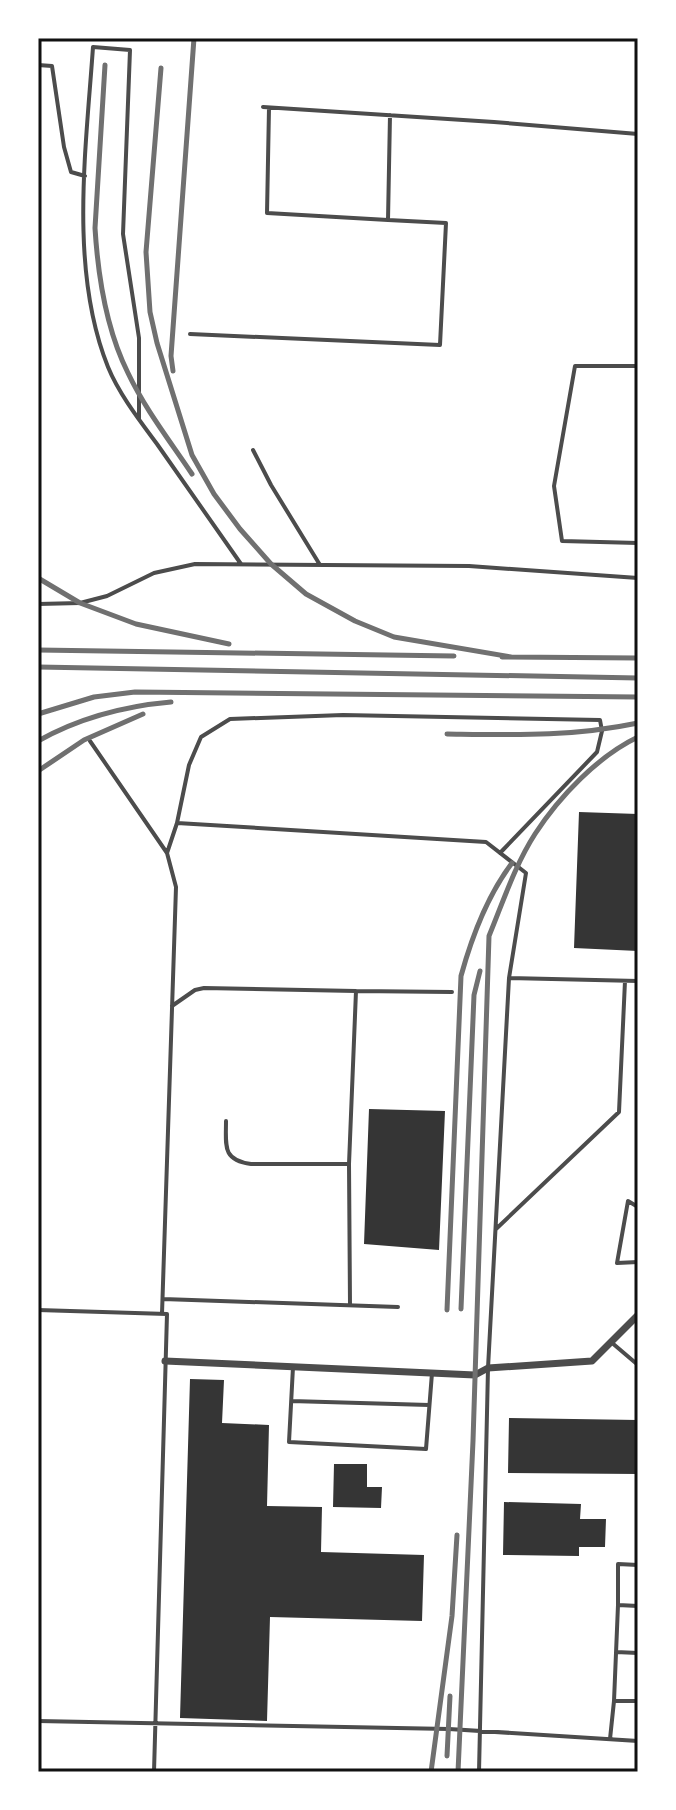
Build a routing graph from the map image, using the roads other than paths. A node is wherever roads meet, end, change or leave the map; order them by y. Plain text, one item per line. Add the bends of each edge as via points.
1 (38, 65) edge
2 (390, 115) junction
3 (638, 134) edge
4 (85, 176) junction
5 (388, 220) junction
6 (190, 334) dead end
7 (638, 366) edge
8 (139, 419) junction
9 (253, 450) dead end
10 (638, 543) edge
11 (241, 564) junction
12 (320, 565) junction
13 (638, 578) edge
14 (38, 604) edge
15 (90, 741) dead end
16 (177, 823) junction
17 (167, 853) junction
18 (500, 853) junction
19 (509, 978) junction
20 (625, 981) junction
21 (638, 981) edge
22 (356, 991) junction
23 (452, 992) dead end
24 (172, 1006) junction
25 (226, 1121) dead end
26 (349, 1164) junction
27 (638, 1207) edge
28 (495, 1230) junction
29 (638, 1262) edge
30 (163, 1299) junction
31 (350, 1305) junction
32 (398, 1307) dead end
33 (38, 1310) edge
34 (162, 1314) junction
35 (638, 1315) edge
36 (611, 1342) junction
37 (165, 1361) junction
38 (638, 1365) edge
39 (293, 1367) junction
40 (488, 1368) junction
41 (432, 1373) junction
42 (291, 1401) junction
43 (430, 1405) junction
44 (638, 1565) edge
45 (618, 1605) junction
46 (638, 1606) edge
47 (616, 1652) junction
48 (638, 1653) edge
49 (614, 1701) junction
50 (638, 1701) edge
51 (38, 1721) edge
52 (156, 1724) junction
53 (479, 1730) junction
54 (610, 1739) junction
55 (638, 1741) edge
56 (154, 1772) edge
57 (479, 1772) edge

1 - 4 lane via 52,66 71,172
2 - 3 lane
2 - 5 lane
2 - 5 lane via 266,108 267,213
4 - 8 lane via 92,314 108,369
4 - 8 lane via 93,47 130,50 123,234 139,338
5 - 6 lane via 446,223 440,345
7 - 10 lane via 575,366 554,486 562,541
8 - 11 lane
9 - 12 lane
11 - 12 lane
11 - 14 lane via 195,564 154,573 80,603
12 - 13 lane via 469,566
15 - 17 lane
16 - 17 lane
16 - 18 lane via 486,842
16 - 18 lane via 189,765 201,737 230,719 343,715 600,720 597,752
17 - 24 lane via 176,887
18 - 19 lane via 526,873
19 - 20 lane
19 - 28 lane
20 - 21 lane
20 - 28 lane via 619,1112
22 - 23 lane
22 - 24 lane via 204,988
22 - 26 lane
24 - 30 lane
25 - 26 lane via 226,1146 237,1162
26 - 31 lane
27 - 29 lane via 628,1201 617,1263
28 - 40 lane
30 - 31 lane
30 - 34 lane
31 - 32 lane
33 - 34 lane
34 - 37 lane via 167,1314
35 - 36 street
36 - 38 lane
36 - 40 street via 592,1361
37 - 39 street
37 - 52 lane
39 - 41 street
39 - 42 lane
40 - 41 street via 475,1375
40 - 53 lane
41 - 43 lane
42 - 43 lane
42 - 43 lane via 289,1442 426,1449
44 - 45 lane via 618,1564
45 - 46 lane
45 - 47 lane
47 - 48 lane
47 - 49 lane
49 - 50 lane
49 - 54 lane
51 - 52 lane
52 - 53 lane
52 - 56 lane
53 - 54 lane
53 - 57 lane
54 - 55 lane

